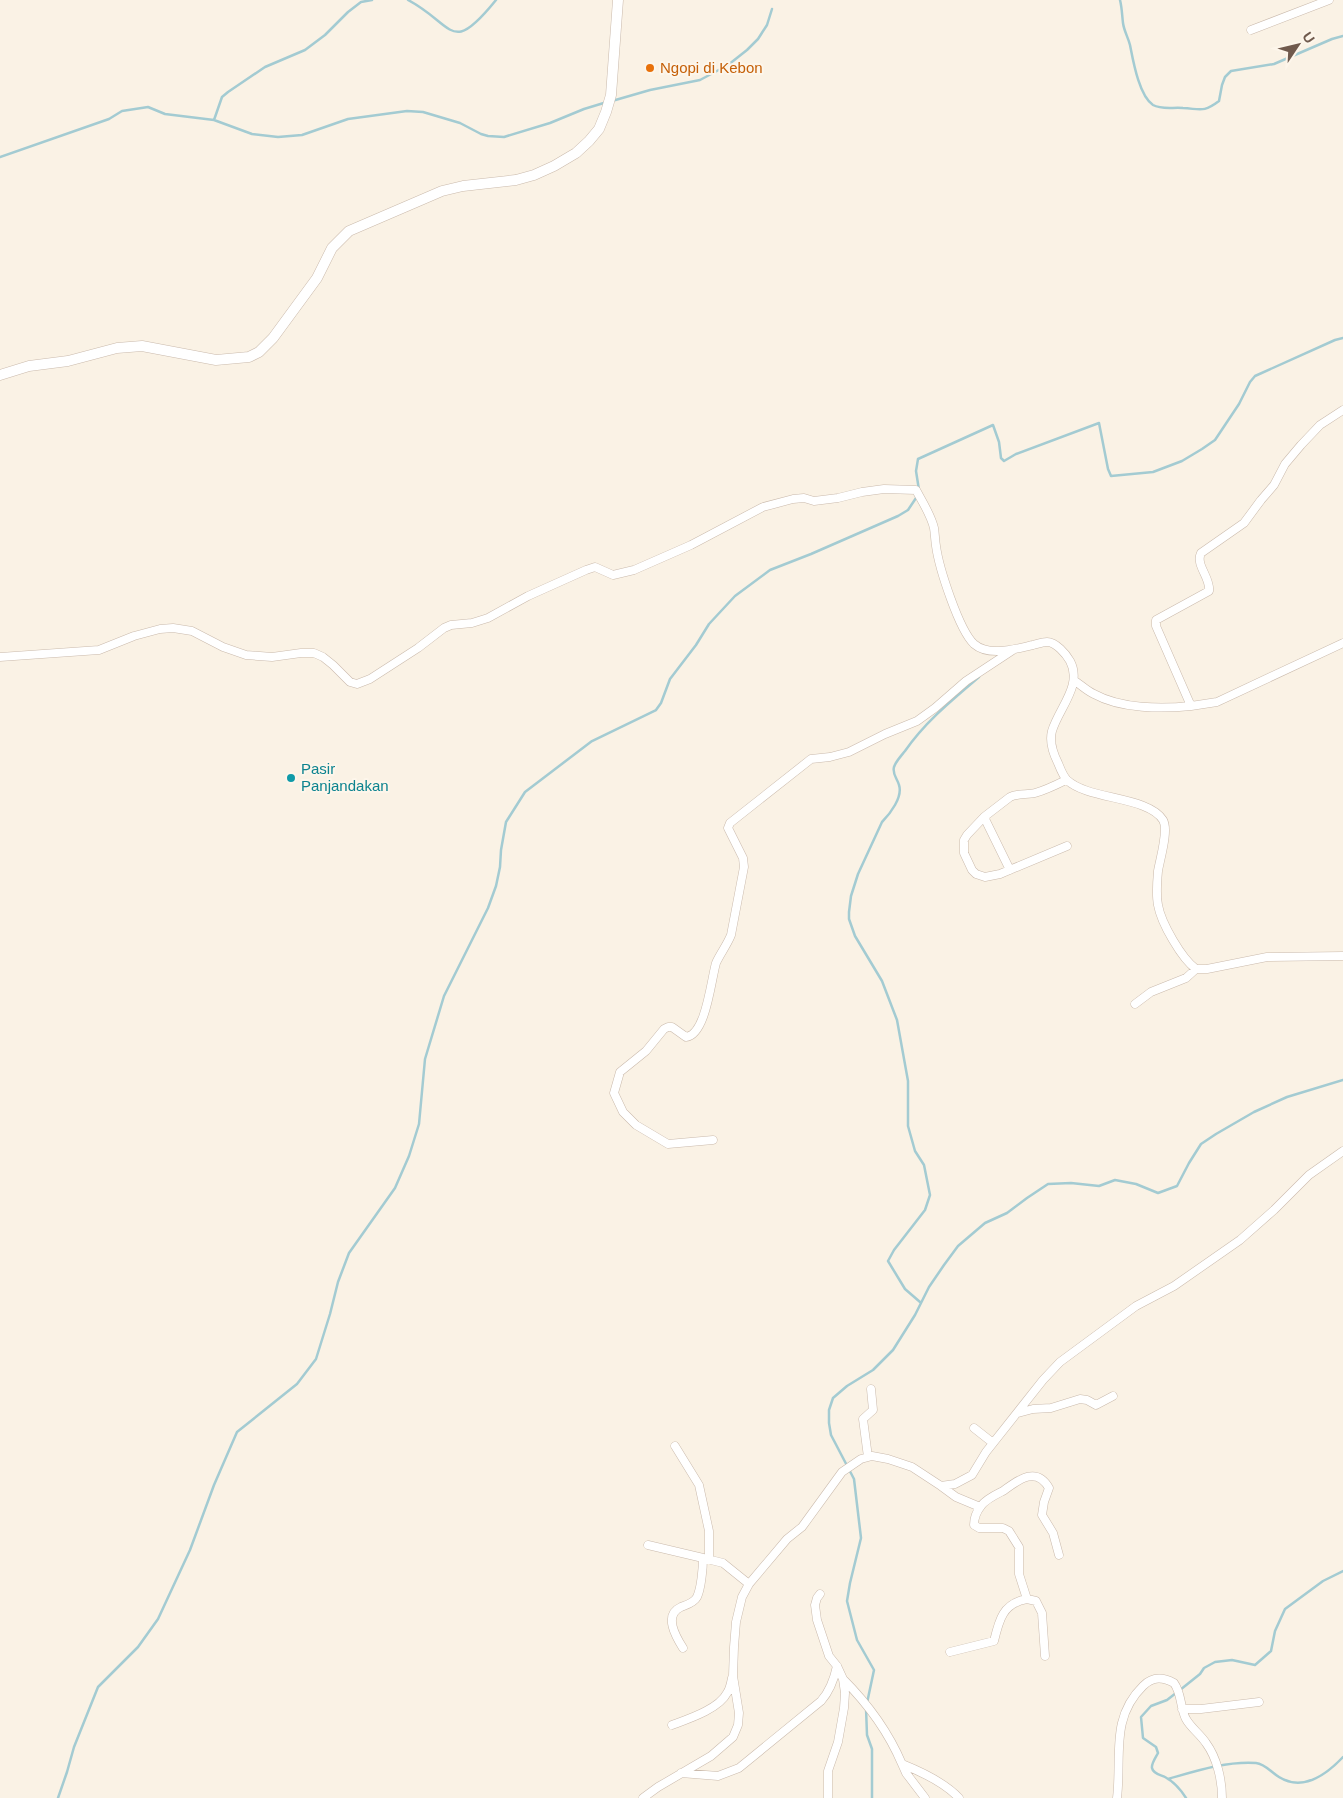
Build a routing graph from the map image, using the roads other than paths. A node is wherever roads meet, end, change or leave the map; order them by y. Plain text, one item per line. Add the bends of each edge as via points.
1 (618, 0) edge
2 (1329, 0) edge
3 (1251, 30) dead end
4 (0, 375) edge
5 (1343, 410) edge
6 (1343, 643) edge
7 (1013, 650) junction
8 (0, 658) edge
9 (1075, 681) junction
10 (1191, 706) junction
11 (1066, 780) junction
12 (984, 818) junction
13 (1067, 846) dead end
14 (1010, 870) junction
15 (1343, 956) edge
16 (1196, 969) junction
17 (1135, 1004) dead end
18 (712, 1140) dead end
19 (1343, 1151) edge
20 (871, 1389) dead end
21 (1113, 1396) dead end
22 (1018, 1413) junction
23 (974, 1428) dead end
24 (993, 1443) junction
25 (675, 1446) dead end
26 (868, 1457) junction
27 (941, 1486) junction
28 (980, 1507) junction
29 (648, 1545) dead end
30 (1059, 1555) dead end
31 (706, 1559) junction
32 (749, 1584) junction
33 (820, 1594) dead end
34 (1027, 1599) junction
35 (683, 1648) dead end
36 (950, 1652) dead end
37 (1045, 1656) dead end
38 (837, 1666) junction
39 (733, 1676) junction
40 (843, 1680) junction
41 (1259, 1702) dead end
42 (1182, 1709) junction
43 (672, 1725) dead end
44 (902, 1764) junction
45 (681, 1773) junction
46 (643, 1798) edge
47 (828, 1798) edge
48 (925, 1798) edge
49 (959, 1798) edge
50 (1117, 1798) edge
51 (1222, 1798) edge

1 - 4 street via 611,95 603,120 589,141 576,153 534,175 442,191 349,231 332,248 317,278 273,338 258,352 248,357 216,360 142,346 118,348
2 - 3 street
5 - 10 street via 1320,425 1300,445 1244,523 1202,553 1199,558 1209,591 1156,620
6 - 10 street via 1217,702
7 - 8 street via 980,648 974,643 961,623 945,580 934,527 916,490 884,489 826,500 793,499 763,506 634,570 613,575 595,567 586,570 488,618 444,628 370,679 357,684 314,653 272,657 246,655 192,631 175,628 134,636 99,650
7 - 9 street via 1048,642 1055,645 1071,662
7 - 18 street via 966,681 917,721 849,752 811,759 730,823 728,828 744,866 731,936 717,962 696,1033 686,1037 672,1027 664,1029 646,1051 620,1072 614,1093 623,1112 636,1125 668,1144
9 - 10 street via 1109,700 1149,708
9 - 11 street via 1052,731 1051,745
11 - 12 street via 1035,793 1014,795
11 - 16 street via 1084,790 1143,806 1163,820 1166,831 1158,873 1158,906 1184,959
12 - 14 street
12 - 14 street via 964,840 964,853 972,870 985,877
13 - 14 street
15 - 16 street via 1267,958
16 - 17 street via 1186,978 1151,992
19 - 22 street via 1309,1174 1240,1240 1174,1286 1136,1306 1078,1348 1043,1380
20 - 26 street via 874,1410 863,1419
21 - 22 street via 1096,1404 1080,1399
22 - 24 street
23 - 24 street
24 - 27 street via 972,1475 955,1484
25 - 31 street via 699,1485 709,1531
26 - 27 street via 888,1458 912,1467
26 - 32 street via 854,1462 842,1472 802,1527 786,1539
27 - 28 street via 956,1497
28 - 30 street via 1016,1480 1034,1476 1044,1481 1049,1488 1042,1515
28 - 34 street via 975,1527 1006,1528 1017,1542 1019,1574
29 - 31 street
31 - 32 street via 723,1563
31 - 35 street via 697,1597 674,1612 672,1626
32 - 39 street via 736,1622
33 - 38 street via 815,1612 829,1656
34 - 36 street via 1004,1611 994,1641
34 - 37 street via 1036,1601 1042,1613
38 - 40 street
38 - 45 street via 827,1694 821,1701 739,1768 718,1776
39 - 43 street via 727,1695 720,1701 697,1716
39 - 45 street via 739,1713 733,1737 711,1756
40 - 44 street via 871,1709
40 - 47 street via 844,1708 838,1742 828,1771
41 - 42 street
42 - 50 street via 1174,1683 1162,1677 1146,1683 1129,1702 1119,1740
42 - 51 street via 1190,1726 1211,1751
44 - 48 street
44 - 49 street via 947,1787
45 - 46 street

